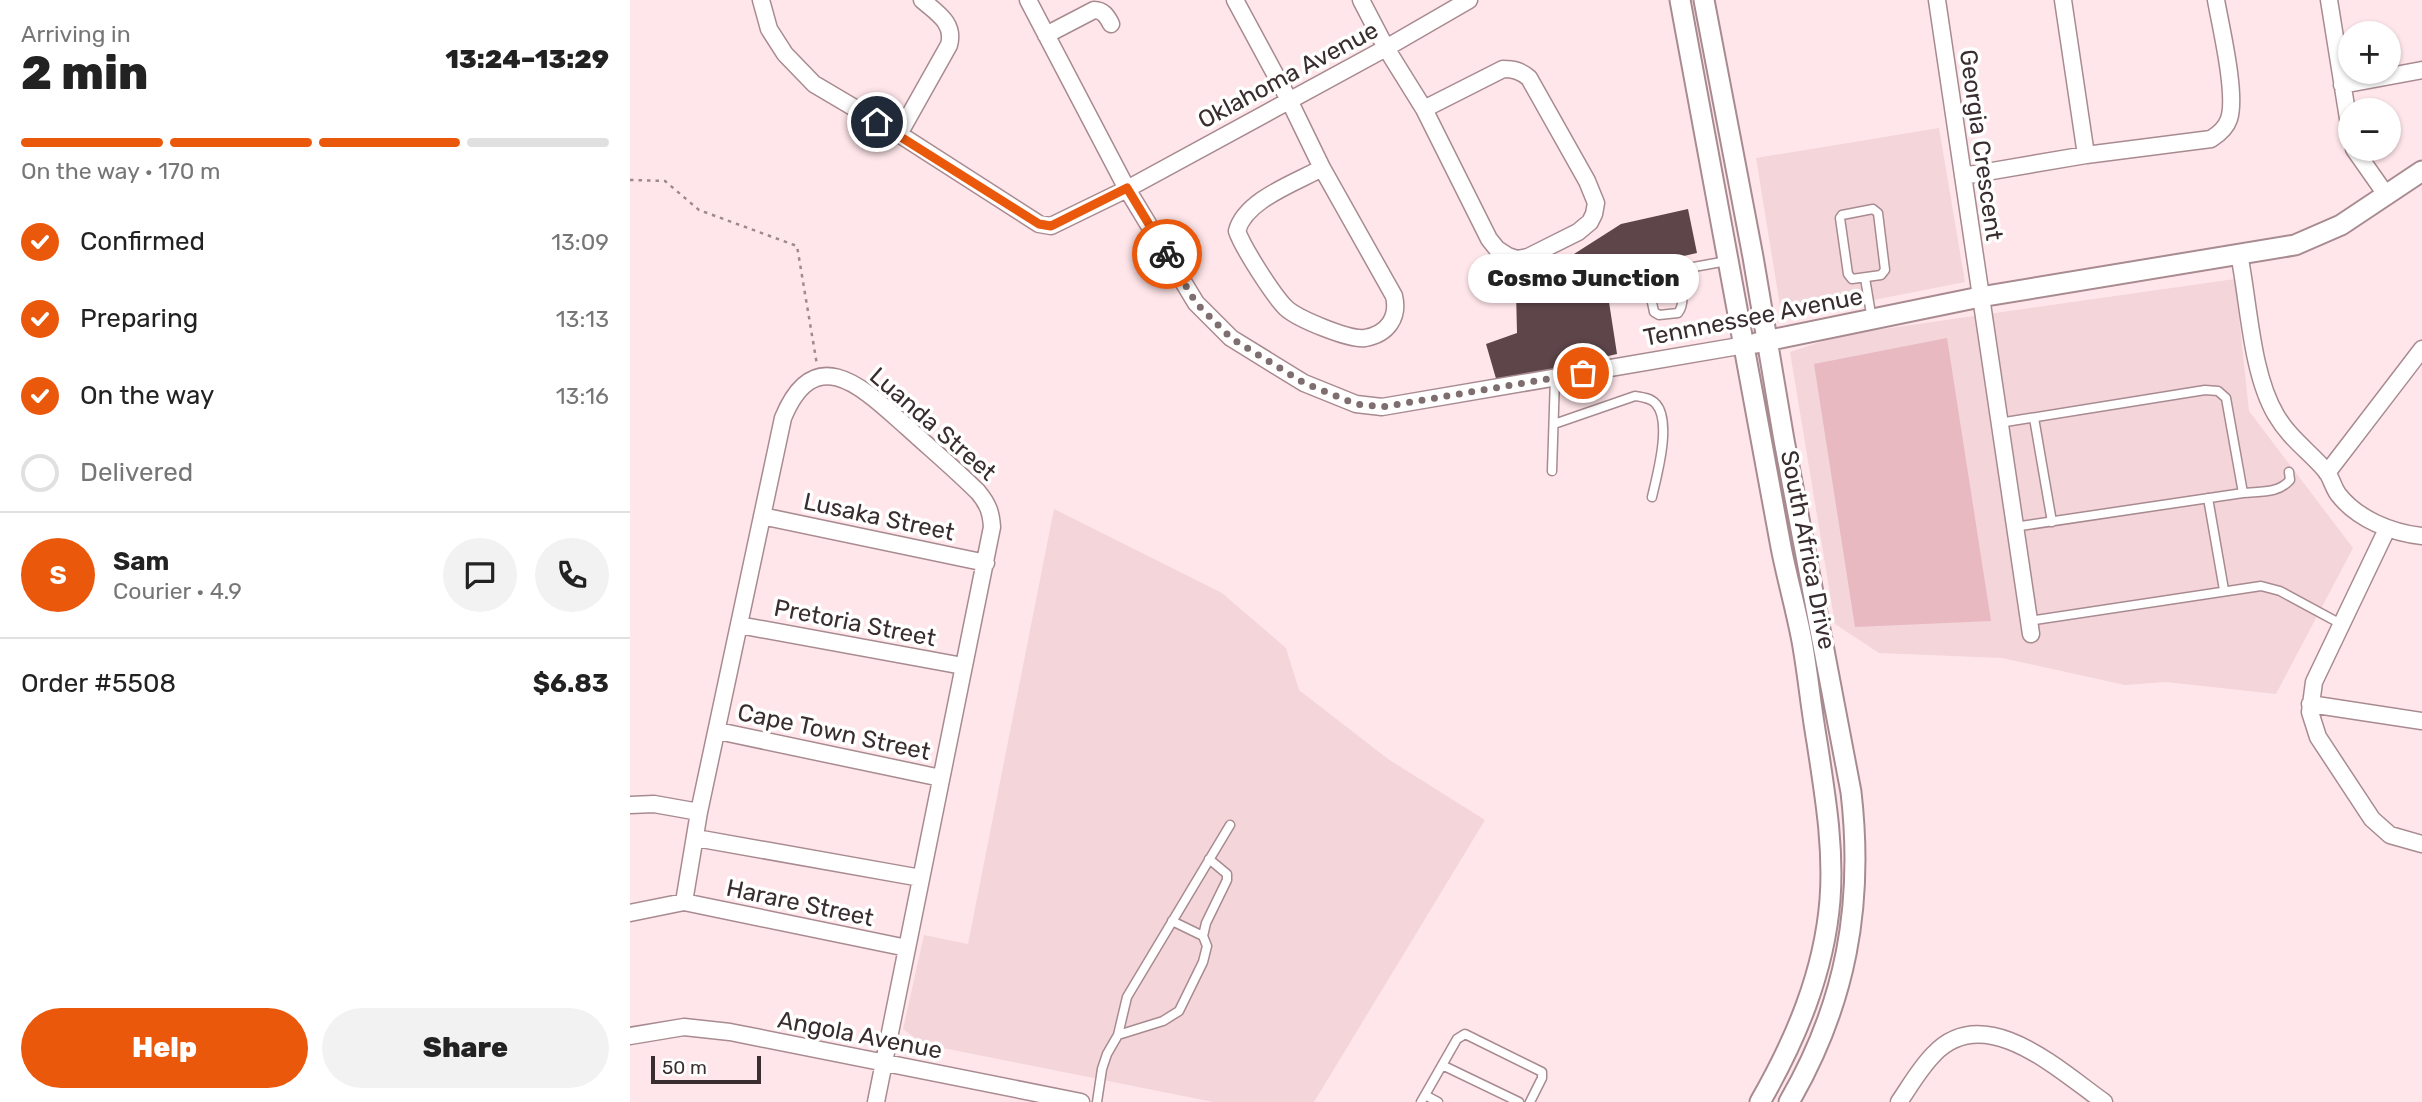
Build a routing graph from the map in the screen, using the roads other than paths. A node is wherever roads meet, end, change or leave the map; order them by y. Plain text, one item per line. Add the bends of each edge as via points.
1 (761, 0) edge
2 (922, 0) edge
3 (1028, 0) edge
4 (1235, 0) edge
5 (1361, 0) edge
6 (1469, 0) edge
7 (1680, 0) edge
8 (1704, 0) edge
9 (1937, 0) edge
10 (2063, 0) edge
11 (2216, 0) edge
12 (2329, 0) edge
13 (1111, 23) dead end
14 (1046, 35) junction
15 (1386, 48) junction
16 (2422, 70) edge
17 (2342, 85) junction
18 (2344, 98) edge
19 (1289, 100) junction
20 (1424, 109) junction
21 (899, 134) junction
22 (2086, 155) junction
23 (2362, 161) edge
24 (1322, 168) junction
25 (2422, 171) edge
26 (1963, 176) junction
27 (1127, 188) junction
28 (2387, 196) junction
29 (2239, 254) junction
30 (1727, 261) junction
31 (1678, 270) junction
32 (1865, 278) junction
33 (1980, 297) junction
34 (1871, 320) junction
35 (1767, 341) junction
36 (1745, 345) junction
37 (2422, 349) edge
38 (2416, 368) edge
39 (1555, 377) junction
40 (2034, 418) junction
41 (1999, 423) junction
42 (1554, 424) junction
43 (1552, 471) dead end
44 (2289, 472) dead end
45 (2327, 473) junction
46 (2243, 493) junction
47 (1652, 497) dead end
48 (2208, 498) junction
49 (762, 516) junction
50 (2052, 522) junction
51 (2014, 527) junction
52 (2387, 528) junction
53 (2422, 536) edge
54 (986, 563) junction
55 (2224, 590) junction
56 (2341, 624) junction
57 (739, 625) junction
58 (2030, 627) joint
59 (963, 666) junction
60 (2310, 704) junction
61 (2422, 721) edge
62 (718, 731) junction
63 (942, 778) junction
64 (630, 805) edge
65 (699, 812) junction
66 (1230, 825) dead end
67 (696, 838) junction
68 (2422, 844) edge
69 (1209, 859) junction
70 (921, 878) junction
71 (684, 902) junction
72 (630, 913) edge
73 (1172, 921) junction
74 (1203, 936) junction
75 (907, 948) junction
76 (1118, 1035) junction
77 (630, 1036) edge
78 (884, 1064) junction
79 (1443, 1065) junction
80 (1423, 1099) edge
81 (876, 1102) edge
82 (1081, 1102) edge
83 (1097, 1102) edge
84 (1438, 1102) edge
85 (1519, 1102) edge
86 (1530, 1102) edge
87 (1760, 1102) edge
88 (1789, 1102) edge
89 (1899, 1102) edge
90 (2104, 1102) edge

1 - 21 street, Oklahoma Avenue via 769,29 798,70
2 - 21 street via 950,26 951,36
3 - 14 street, Tennnessee Avenue
4 - 19 street
5 - 15 street
6 - 15 street, Oklahoma Avenue
7 - 30 street, South Africa Drive
8 - 35 street, South Africa Drive
9 - 26 street, Georgia Crescent
10 - 22 street
11 - 22 street via 2231,100 2223,130 2211,139
12 - 17 street
13 - 14 street via 1094,10
14 - 27 street, Tennnessee Avenue
15 - 19 street, Oklahoma Avenue
15 - 20 street
16 - 17 street
17 - 18 street
19 - 24 street
19 - 27 street, Oklahoma Avenue
20 - 20 street via 1503,69 1523,73 1587,181 1596,202 1590,222 1528,257 1517,259 1497,249
21 - 27 street, Oklahoma Avenue via 1039,224 1051,226
22 - 26 street
23 - 28 street
24 - 24 street via 1246,212 1237,231 1284,306 1323,328 1364,338 1384,330 1394,320 1397,306
25 - 28 street, Tennnessee Avenue
26 - 33 street, Georgia Crescent
27 - 39 street, Tennnessee Avenue via 1196,303 1214,323 1304,383 1335,397 1382,407
28 - 29 street, Tennnessee Avenue via 2317,237
29 - 33 street, Tennnessee Avenue
29 - 45 street via 2264,391 2287,432
30 - 31 lane
30 - 36 street, South Africa Drive
31 - 31 lane via 1651,278 1654,312 1659,315 1678,313 1682,308
32 - 32 lane via 1852,279 1848,274 1840,218 1873,209 1878,213 1885,268 1881,275
32 - 34 lane
33 - 34 street, Tennnessee Avenue
33 - 41 street, Georgia Crescent
34 - 35 street, Tennnessee Avenue
35 - 36 street, Tennnessee Avenue
35 - 88 street, South Africa Drive via 1851,792 1856,849 1854,914 1840,982 1815,1053
36 - 39 street, Tennnessee Avenue
36 - 87 street, South Africa Drive via 1802,642 1830,838 1830,900 1817,970 1791,1044
37 - 38 street
38 - 45 street
39 - 42 lane
40 - 41 lane
40 - 46 lane via 2218,391 2226,398
40 - 50 lane
41 - 51 street, Georgia Crescent
42 - 43 lane
42 - 47 lane via 1635,396 1656,404 1663,447
44 - 46 lane via 2290,480 2277,490
45 - 52 street via 2346,504
46 - 48 lane
48 - 50 lane
48 - 55 lane
49 - 54 street, Lusaka Street
49 - 54 street, Luanda Street via 783,418 796,392 819,378 838,378 856,384 986,501 992,527
49 - 57 street
50 - 51 lane
51 - 58 street, Georgia Crescent
52 - 53 street
52 - 56 street
54 - 59 street, Luanda Street
55 - 56 lane via 2271,587
55 - 58 lane
56 - 60 street via 2314,681
57 - 59 street, Pretoria Street
57 - 62 street
59 - 63 street, Luanda Street
60 - 61 street
60 - 68 street via 2318,737 2372,819 2390,835
62 - 63 street, Cape Town Street
62 - 65 street
63 - 70 street, Luanda Street
64 - 65 street
65 - 67 street
66 - 69 lane
67 - 70 street
67 - 71 street
69 - 73 lane
69 - 74 lane via 1227,874 1227,880
70 - 75 street, Luanda Street
71 - 72 street
71 - 75 street, Harare Street
73 - 74 lane
73 - 76 lane via 1127,997
74 - 76 lane via 1207,946 1203,962 1178,1011 1163,1021
75 - 78 street, Luanda Street
76 - 83 lane via 1102,1069
77 - 78 street, Angola Avenue via 684,1027 730,1032
78 - 81 street, Luanda Street
78 - 82 street, Angola Avenue
79 - 80 lane
79 - 85 lane
79 - 86 lane via 1460,1035 1472,1036 1542,1072
80 - 84 lane
89 - 90 street via 1934,1054 1953,1040 1982,1034 2000,1036 2023,1048

